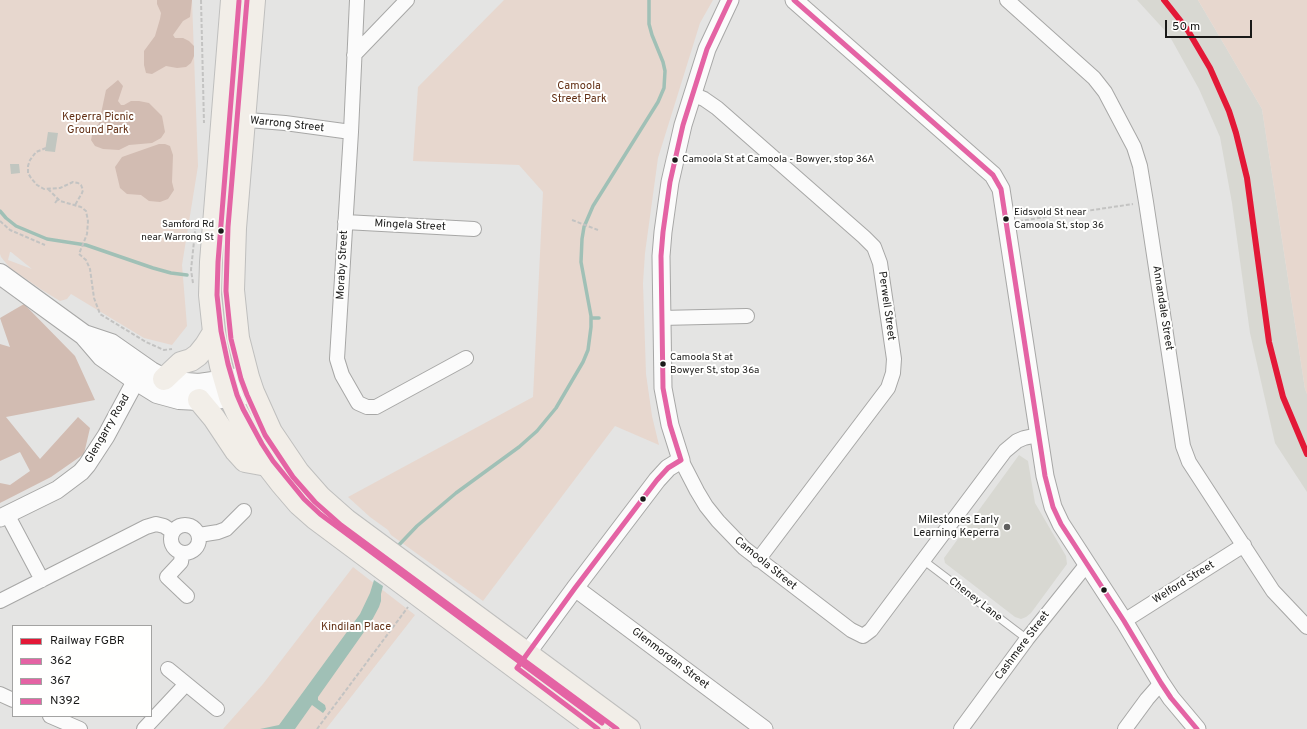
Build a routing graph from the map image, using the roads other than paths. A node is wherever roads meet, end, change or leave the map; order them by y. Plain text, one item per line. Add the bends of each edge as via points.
1 (232, 0) edge
2 (254, 0) edge
3 (357, 0) edge
4 (408, 0) edge
5 (730, 0) edge
6 (794, 0) edge
7 (1007, 0) edge
8 (354, 55) junction
9 (692, 94) junction
10 (245, 120) junction
11 (214, 123) junction
12 (351, 132) junction
13 (345, 222) junction
14 (474, 229) dead end
15 (0, 274) edge
16 (747, 316) dead end
17 (661, 318) junction
18 (214, 332) junction
19 (466, 358) dead end
20 (139, 373) junction
21 (164, 379) junction
22 (250, 384) junction
23 (228, 389) junction
24 (199, 400) junction
25 (1038, 436) junction
26 (681, 460) junction
27 (267, 465) junction
28 (244, 511) dead end
29 (4, 516) edge
30 (173, 532) junction
31 (199, 535) junction
32 (1244, 545) junction
33 (182, 553) junction
34 (377, 554) junction
35 (758, 560) junction
36 (923, 560) junction
37 (1087, 564) junction
38 (42, 580) junction
39 (575, 588) junction
40 (187, 596) dead end
41 (0, 601) edge
42 (1124, 621) junction
43 (1307, 627) edge
44 (1027, 640) junction
45 (522, 661) junction
46 (168, 669) dead end
47 (186, 684) junction
48 (1161, 684) junction
49 (0, 694) edge
50 (12, 700) edge
51 (217, 709) dead end
52 (52, 717) edge
53 (80, 729) edge
54 (144, 729) edge
55 (598, 729) edge
56 (629, 729) edge
57 (764, 729) edge
58 (961, 729) edge
59 (1125, 729) edge
60 (1197, 729) edge

1 - 11 main road
2 - 10 main road
3 - 8 street, Moraby Street
4 - 8 street
5 - 9 street, Camoola Street via 708,49
6 - 25 street via 993,175 1001,189
7 - 32 street, Annandale Street via 1094,78 1105,92 1134,147 1146,202 1183,446 1190,462
8 - 12 street, Moraby Street
9 - 17 street, Camoola Street via 675,156 664,224
9 - 35 street, Perwell Street via 717,108 874,247 880,263 894,359 888,388
10 - 11 street, Warrong Street
10 - 12 street, Warrong Street
10 - 22 main road via 235,228 233,290 238,338
11 - 18 main road via 210,295
12 - 13 street, Moraby Street
13 - 14 street, Mingela Street
13 - 19 street, Moraby Street via 337,359 342,375 358,403 376,407
15 - 20 main road via 84,335 111,344
16 - 17 street
17 - 26 street, Camoola Street via 663,388 670,425
18 - 21 main road via 198,355 181,363
18 - 23 main road
20 - 21 main road
20 - 24 main road via 157,393 180,399
20 - 29 street, Glengarry Road via 88,465 57,490
21 - 23 main road
22 - 23 main road
22 - 34 main road via 271,432 298,472 320,497 359,531
23 - 24 main road
23 - 27 main road via 247,431
24 - 27 main road via 245,461
25 - 36 street, Camoola Street via 1024,438 1010,445
25 - 37 street via 1053,507
26 - 35 street, Camoola Street via 697,491 718,521
26 - 39 street via 660,477
27 - 34 main road via 304,509 339,538
28 - 31 street via 226,529
29 - 38 street
30 - 31 street via 182,525 187,525
30 - 33 street via 172,545
30 - 38 street via 156,524 146,527
31 - 33 street via 198,547 191,553
32 - 42 street, Welford Street
32 - 43 street, Annandale Street via 1273,590
33 - 40 street via 181,562 167,577
34 - 45 main road
35 - 36 street, Camoola Street via 851,630 863,636 871,630
36 - 44 lane, Cheney Lane
37 - 42 street
37 - 44 street, Cashmere Street
38 - 41 street
39 - 45 street
39 - 57 street, Glenmorgan Street
42 - 48 street
44 - 58 street, Cashmere Street
45 - 55 main road
45 - 56 main road
46 - 47 street
47 - 51 street
47 - 54 street
48 - 59 street
48 - 60 street
49 - 50 street
52 - 53 street

